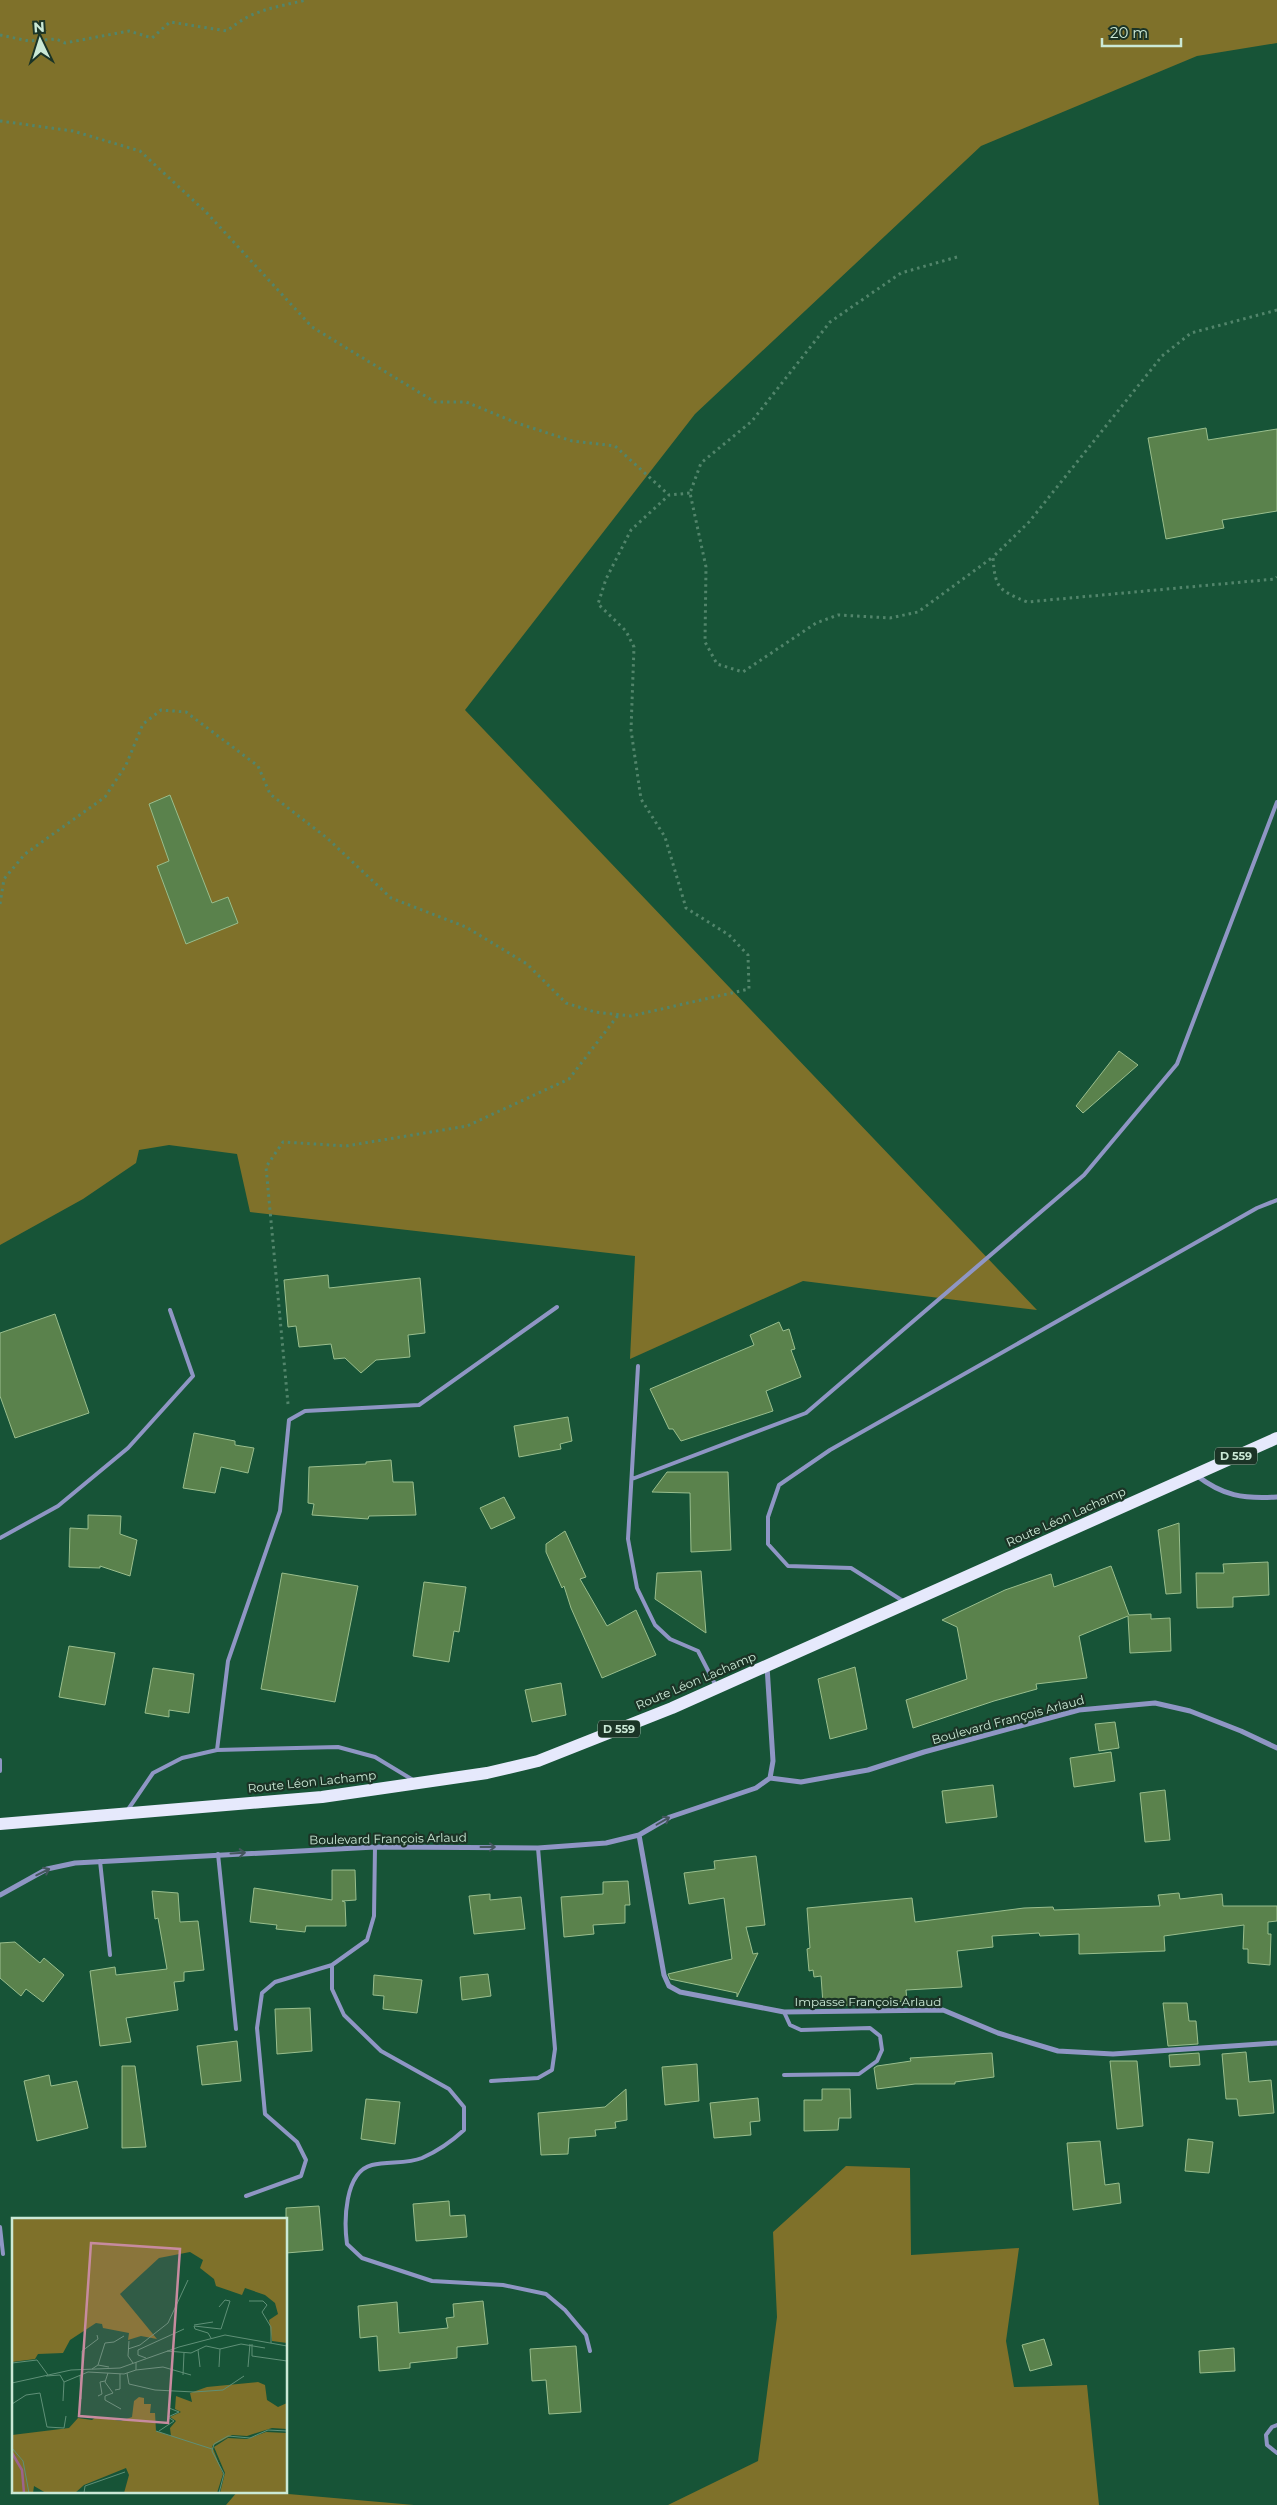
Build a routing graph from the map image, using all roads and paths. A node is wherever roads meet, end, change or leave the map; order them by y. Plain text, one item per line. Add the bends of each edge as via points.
1 (306, 0) edge
2 (0, 36) edge
3 (0, 121) edge
4 (957, 257) dead end
5 (1277, 310) edge
6 (690, 493) junction
7 (670, 495) junction
8 (993, 558) junction
9 (1277, 577) edge
10 (1277, 802) edge
11 (0, 904) edge
12 (619, 1014) junction
13 (1277, 1200) edge
14 (557, 1307) dead end
15 (170, 1310) dead end
16 (638, 1366) dead end
17 (289, 1420) junction
18 (1277, 1438) edge
19 (1194, 1474) junction
20 (632, 1479) junction
21 (1277, 1495) edge
22 (0, 1538) edge
23 (907, 1603) junction
24 (767, 1666) junction
25 (717, 1688) junction
26 (1277, 1748) edge
27 (217, 1750) junction
28 (0, 1760) edge
29 (0, 1771) edge
30 (770, 1778) junction
31 (419, 1784) junction
32 (125, 1814) junction
33 (0, 1824) edge
34 (639, 1836) junction
35 (375, 1847) junction
36 (538, 1848) junction
37 (218, 1854) junction
38 (100, 1861) junction
39 (0, 1895) edge
40 (110, 1955) dead end
41 (332, 1965) junction
42 (784, 2012) junction
43 (236, 2029) dead end
44 (1277, 2043) edge
45 (784, 2074) dead end
46 (491, 2081) dead end
47 (246, 2196) dead end
48 (0, 2227) edge
49 (3, 2254) dead end
50 (590, 2351) dead end
51 (1277, 2425) edge
52 (1277, 2453) edge

1 - 2 path via 259,11 243,18 227,31 170,22 152,38 129,30 65,43
3 - 7 path via 73,131 140,151 206,212 312,327 435,402 466,402 572,441 615,446
4 - 6 path via 901,273 830,322 752,420 701,462
5 - 8 path via 1191,333 1162,356 1029,522
6 - 7 path
6 - 8 path via 706,566 705,642 716,664 743,672 816,623 838,615 890,618 918,612
7 - 12 path via 631,530 606,579 598,604 626,631 634,647 631,730 641,800 665,837 686,908 729,935 748,955 749,990 631,1016
8 - 9 path via 994,578 1004,592 1026,602
10 - 20 lane via 1177,1064 1084,1175 806,1413
11 - 12 path via 4,879 25,854 105,797 126,765 142,724 161,710 186,712 258,766 270,794 326,838 392,898 466,927 527,964 566,1003 594,1012
12 - 17 path via 569,1079 466,1126 346,1146 282,1142 266,1167
13 - 23 lane via 1257,1208 847,1441 779,1484 768,1517 768,1544 788,1566 851,1568
14 - 17 lane via 418,1405 305,1411
15 - 22 lane via 193,1376 128,1448 58,1506
16 - 20 lane
17 - 27 lane via 280,1511 228,1661
18 - 19 main road, Route Léon Lachamp / D 559
19 - 21 street via 1214,1489 1230,1495 1270,1498
19 - 23 main road, Route Léon Lachamp / D 559
20 - 25 lane via 628,1539 637,1588 654,1625 670,1639 698,1651
23 - 24 main road, Route Léon Lachamp / D 559
24 - 25 main road, Route Léon Lachamp / D 559
24 - 30 street via 773,1761
25 - 31 main road, Route Léon Lachamp / D 559 via 538,1761
26 - 30 street, Boulevard François Arlaud via 1190,1711 1155,1703 1079,1710 868,1770 802,1782
27 - 31 lane via 338,1747 375,1757
27 - 32 lane via 182,1758 153,1773
28 - 29 lane
34 -> 30 street, Boulevard François Arlaud via 670,1817 756,1788
31 - 32 main road, Route Léon Lachamp / D 559 via 322,1797
32 - 33 main road, Route Léon Lachamp / D 559
34 - 36 street, Boulevard François Arlaud via 606,1844
34 - 42 street, Impasse François Arlaud via 664,1975 669,1986 680,1992
35 -> 36 street, Boulevard François Arlaud
37 -> 35 street, Boulevard François Arlaud
35 - 41 lane via 374,1916 367,1940
36 - 46 lane via 555,2049 552,2070 538,2078
37 - 38 street, Boulevard François Arlaud
37 - 43 lane
39 -> 38 street, Boulevard François Arlaud via 46,1869 75,1862
38 - 40 lane
41 - 47 lane via 275,1982 262,1993 257,2028 265,2114 297,2142 306,2160 301,2176
41 - 50 lane via 332,1990 344,2015 381,2052 449,2089 464,2107 464,2130 450,2144 421,2159 370,2165 355,2178 345,2223 347,2244 362,2258 432,2281 503,2285 546,2294 586,2335
42 - 44 street, Impasse François Arlaud via 943,2010 998,2033 1058,2051 1114,2054
42 - 45 lane via 790,2026 801,2030 870,2028 880,2036 882,2050 877,2062 859,2074
48 - 49 lane
51 - 52 lane via 1266,2436 1268,2445

